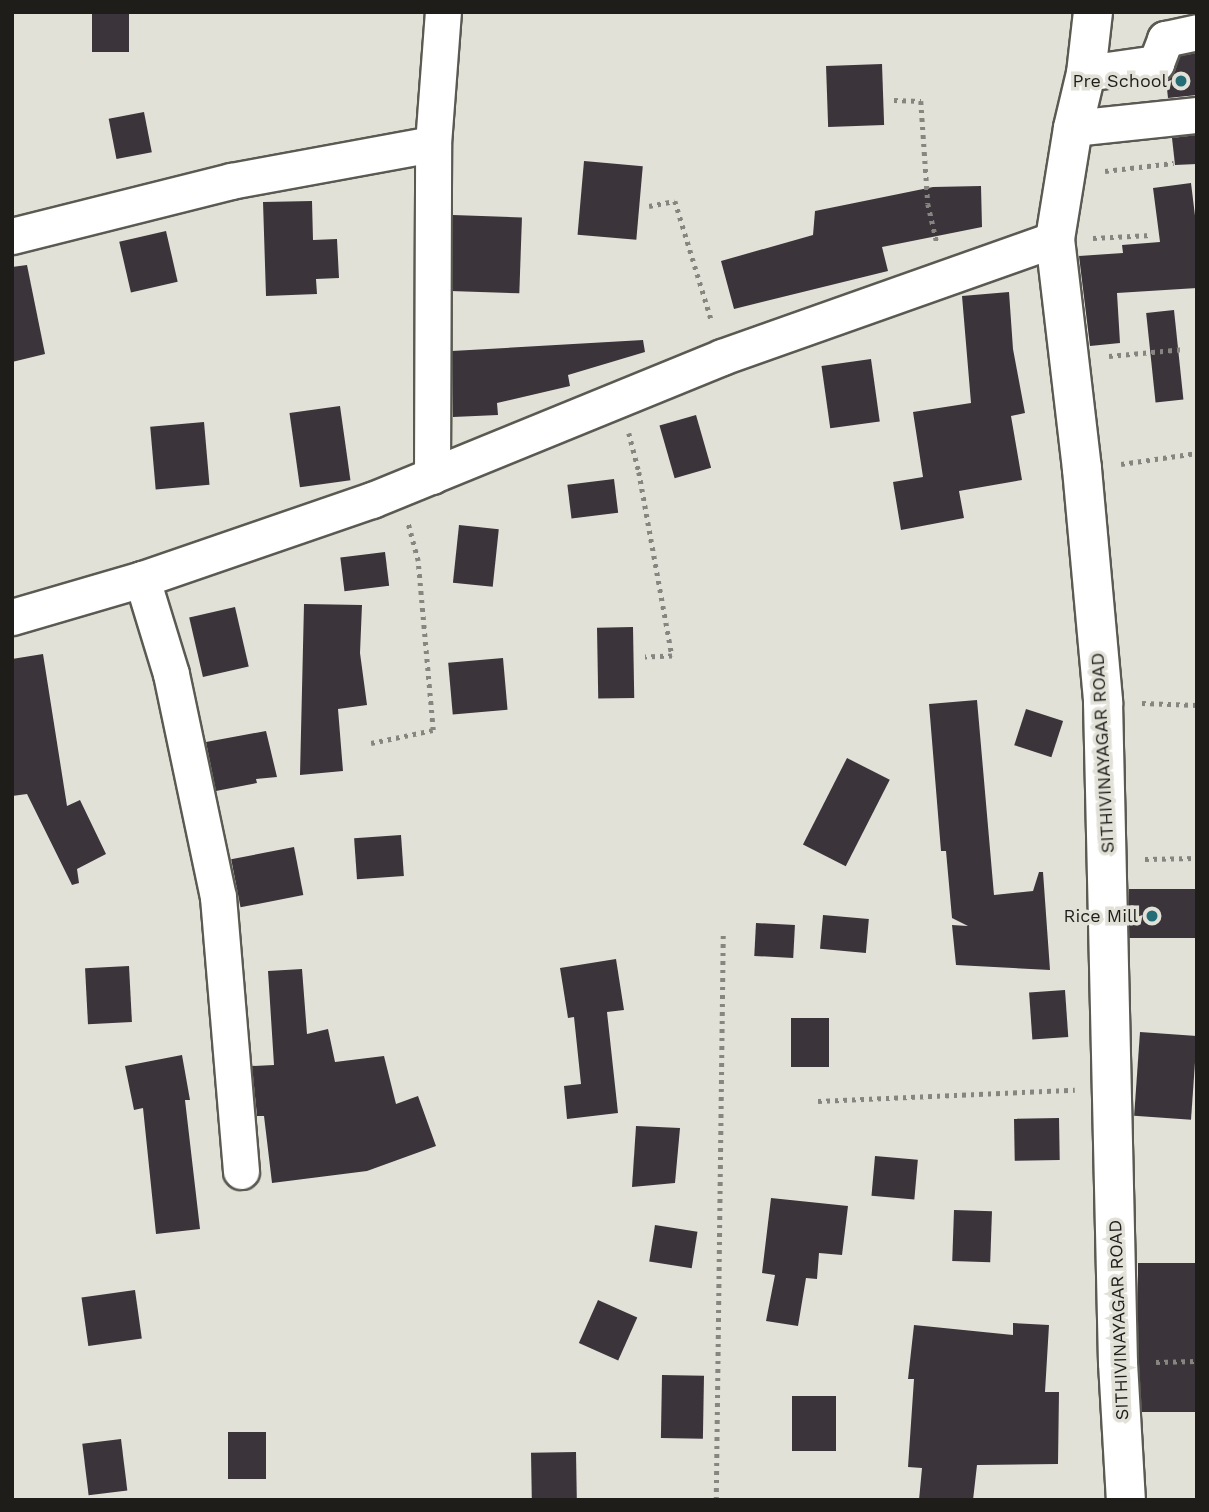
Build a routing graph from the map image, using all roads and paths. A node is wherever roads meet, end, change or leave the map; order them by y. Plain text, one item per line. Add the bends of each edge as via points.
1 (443, 12) edge
2 (1093, 12) edge
3 (1197, 32) edge
4 (1086, 72) junction
5 (894, 100) dead end
6 (1197, 115) edge
7 (1073, 128) junction
8 (433, 144) junction
9 (1174, 163) dead end
10 (1065, 176) junction
11 (649, 206) dead end
12 (1151, 235) dead end
13 (12, 236) edge
14 (1055, 239) junction
15 (944, 278) junction
16 (1185, 349) dead end
17 (722, 357) junction
18 (1069, 360) junction
19 (620, 398) junction
20 (1197, 453) edge
21 (1082, 470) junction
22 (432, 476) junction
23 (400, 489) junction
24 (142, 579) junction
25 (12, 617) edge
26 (645, 657) dead end
27 (1103, 702) junction
28 (1197, 705) edge
29 (371, 743) dead end
30 (1197, 858) edge
31 (1109, 861) junction
32 (723, 932) dead end
33 (1114, 1088) junction
34 (818, 1101) dead end
35 (241, 1171) dead end
36 (716, 1500) edge
37 (1126, 1500) edge

1 - 8 street
2 - 4 street, SITHIVINAYAGAR ROAD
3 - 4 street via 1165,39 1156,63
4 - 7 street, SITHIVINAYAGAR ROAD
5 - 15 path via 921,101 928,204
6 - 7 street
7 - 10 street, SITHIVINAYAGAR ROAD
8 - 13 street via 230,181
8 - 22 street
9 - 10 path
10 - 14 street, SITHIVINAYAGAR ROAD
11 - 17 path via 675,201
12 - 14 path
14 - 15 street
14 - 18 street, SITHIVINAYAGAR ROAD
15 - 17 street
16 - 18 path
17 - 19 street
18 - 21 street, SITHIVINAYAGAR ROAD
19 - 22 street
19 - 26 path via 639,472 672,656
20 - 21 path
21 - 27 street, SITHIVINAYAGAR ROAD
22 - 23 street
23 - 24 street
23 - 29 path via 418,561 433,730
24 - 25 street
24 - 35 street via 171,674 218,897
27 - 28 path
27 - 31 street, SITHIVINAYAGAR ROAD
30 - 31 path
31 - 33 street, SITHIVINAYAGAR ROAD
32 - 36 path
33 - 34 path
33 - 37 street, SITHIVINAYAGAR ROAD via 1118,1363

